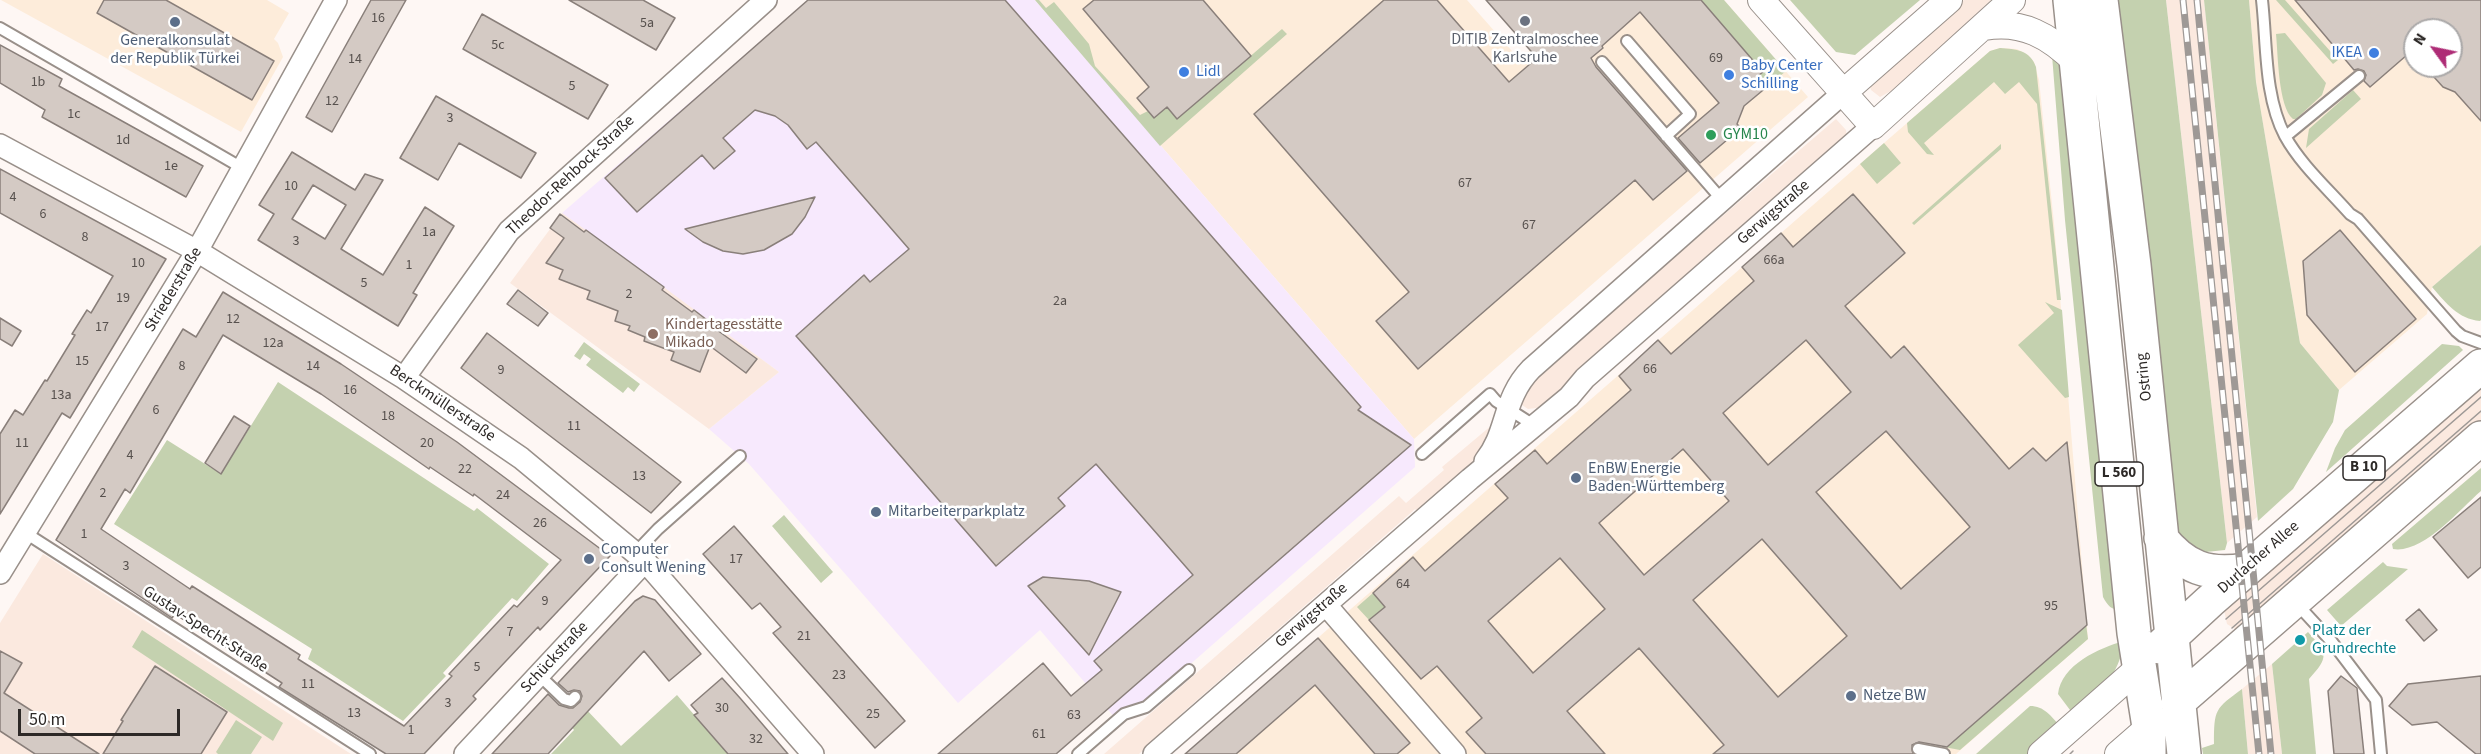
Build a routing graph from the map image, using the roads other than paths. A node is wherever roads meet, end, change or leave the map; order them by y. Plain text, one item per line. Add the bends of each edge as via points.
1 (336, 0) edge
2 (766, 0) edge
3 (1761, 0) edge
4 (1949, 0) edge
5 (2012, 0) edge
6 (2070, 0) edge
7 (2101, 0) edge
8 (2262, 0) edge
9 (1984, 27) junction
10 (0, 28) edge
11 (1627, 41) dead end
12 (1602, 62) dead end
13 (2077, 63) junction
14 (2359, 76) dead end
15 (1843, 93) junction
16 (1873, 126) junction
17 (1666, 136) junction
18 (2286, 136) junction
19 (0, 145) edge
20 (244, 169) junction
21 (1723, 201) junction
22 (197, 251) junction
23 (2481, 343) edge
24 (2481, 366) edge
25 (404, 378) junction
26 (1507, 406) junction
27 (1535, 426) junction
28 (2481, 438) edge
29 (1422, 454) dead end
30 (740, 456) dead end
31 (1470, 478) junction
32 (24, 532) junction
33 (2161, 537) junction
34 (641, 557) junction
35 (2245, 570) junction
36 (0, 573) edge
37 (2294, 601) junction
38 (1326, 605) junction
39 (2172, 636) junction
40 (2139, 667) junction
41 (1189, 670) dead end
42 (539, 675) junction
43 (575, 697) dead end
44 (2178, 702) junction
45 (2149, 740) edge
46 (1918, 749) dead end
47 (468, 753) edge
48 (370, 754) edge
49 (813, 754) edge
50 (1078, 754) edge
51 (1154, 754) edge
52 (1455, 754) edge
53 (1944, 754) edge
54 (2041, 754) edge
55 (2118, 754) edge
56 (2184, 754) edge
57 (2381, 754) edge

1 - 20 street, Striederstraße
2 - 25 street, Theodor-Rehbock-Straße via 509,231
3 - 15 street
4 - 15 street, Gerwigstraße
5 - 9 street, Gerwigstraße
6 - 13 main road, L 560
7 - 33 main road, Ostring / L 560 via 2134,265
8 - 18 lane via 2273,103
9 - 13 street via 1998,24 2028,29 2054,42
9 - 16 street, Gerwigstraße
10 - 20 lane
11 - 17 lane via 1690,114
12 - 17 lane
13 - 40 main road, L 560
14 - 18 lane
15 - 16 street
15 - 21 street, Gerwigstraße
16 - 27 street, Gerwigstraße
17 - 21 lane
18 - 23 lane via 2298,155 2456,331
19 - 22 street, Berckmüllerstraße
20 - 22 street, Striederstraße
21 - 26 street, Gerwigstraße via 1531,369
22 - 25 street, Berckmüllerstraße
22 - 32 street, Striederstraße
24 - 35 main road, Durlacher Allee / B 10
25 - 34 street, Berckmüllerstraße via 521,458
26 - 27 lane
26 - 29 lane via 1490,394
26 - 31 street, Gerwigstraße via 1491,453
27 - 31 street, Gerwigstraße
28 - 37 main road
30 - 34 lane via 658,528
31 - 38 street, Gerwigstraße
32 - 36 street, Striederstraße
32 - 48 lane, Gustav-Specht-Straße
33 - 35 main road via 2180,558 2200,568 2215,573
33 - 39 main road, Ostring / L 560
34 - 42 street, Schückstraße
34 - 49 street, Berckmüllerstraße
35 - 39 main road, Durlacher Allee / B 10
37 - 44 main road
37 - 57 lane via 2332,642 2376,700
38 - 51 street, Gerwigstraße
38 - 52 street
39 - 40 main road, Durlacher Allee / B 10
39 - 44 main road, Ostring
40 - 45 main road
40 - 54 street, Durlacher Allee
41 - 50 lane via 1146,707 1124,714
42 - 43 lane via 564,699 571,702
42 - 47 street, Schückstraße
44 - 56 main road, Ostring
45 - 55 street
46 - 53 lane

